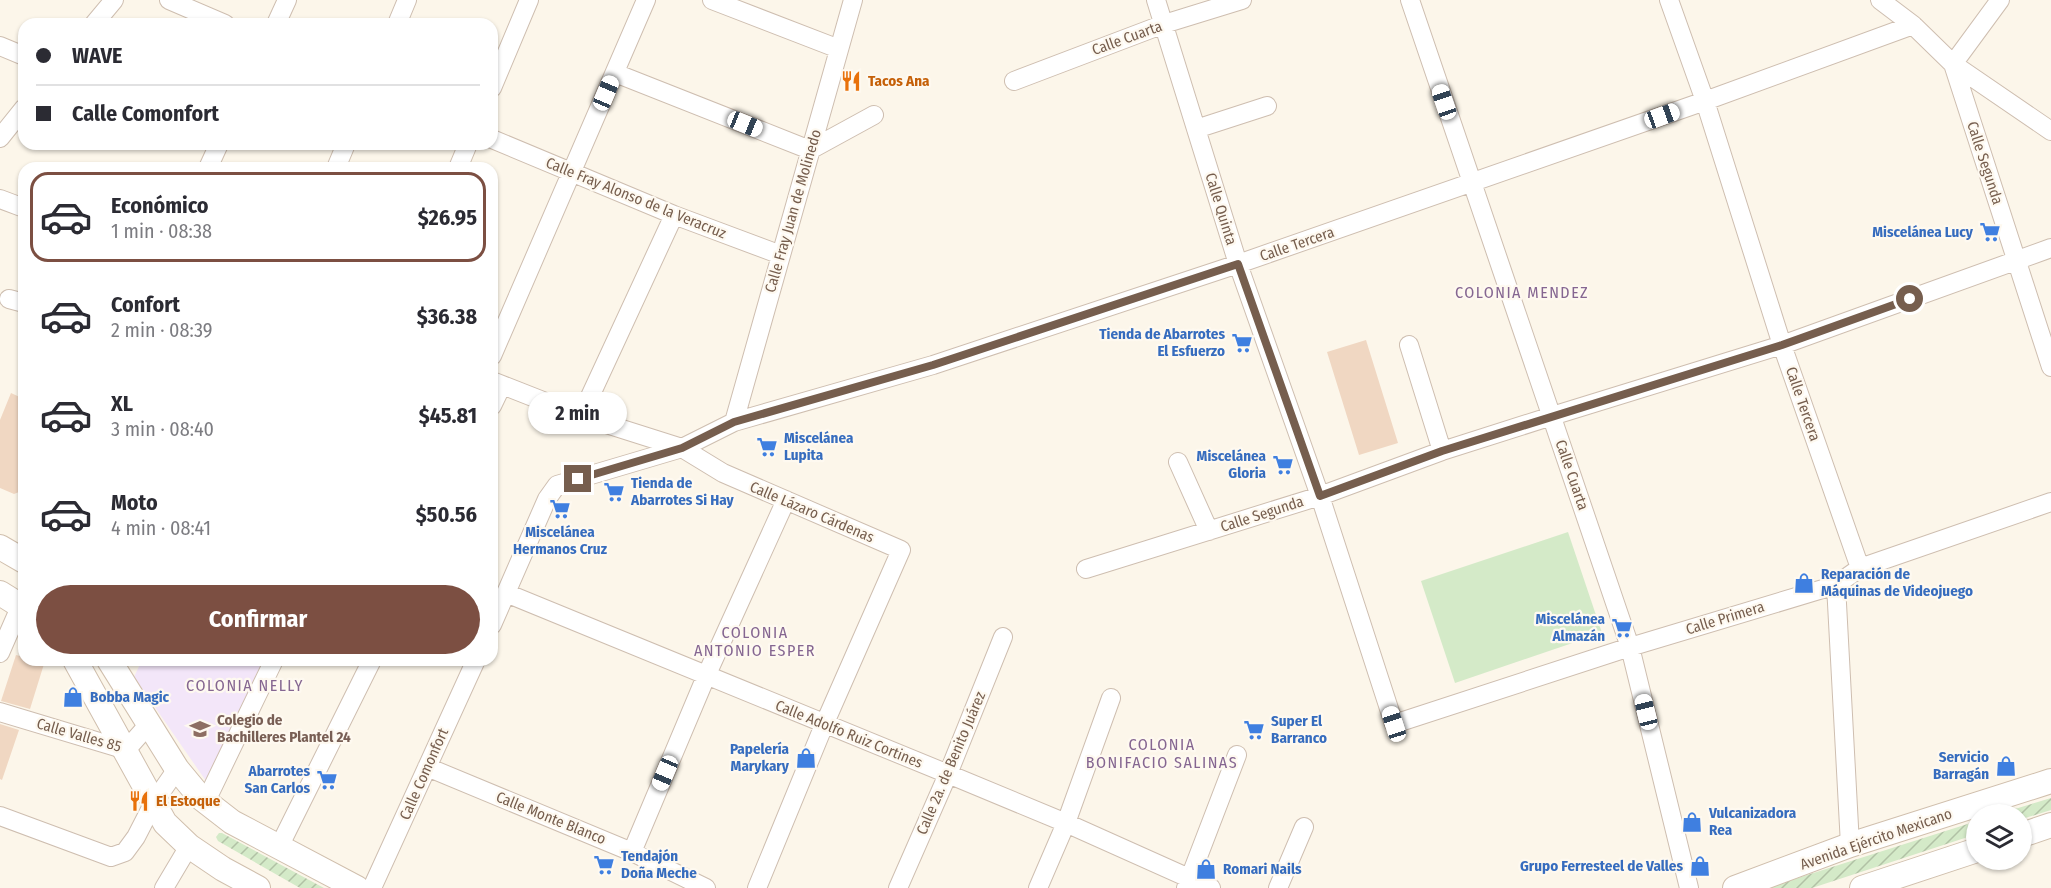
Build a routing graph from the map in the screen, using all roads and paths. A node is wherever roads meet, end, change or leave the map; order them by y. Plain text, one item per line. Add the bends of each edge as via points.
1 (114, 0) edge
2 (169, 0) edge
3 (288, 0) edge
4 (408, 0) edge
5 (529, 0) edge
6 (646, 0) edge
7 (712, 0) edge
8 (853, 0) edge
9 (1156, 0) edge
10 (1242, 0) edge
11 (1410, 0) edge
12 (1669, 0) edge
13 (1880, 0) edge
14 (2000, 0) edge
15 (98, 18) edge
16 (211, 18) edge
17 (279, 18) edge
18 (400, 18) edge
19 (1164, 24) junction
20 (1913, 25) junction
21 (0, 46) edge
22 (839, 49) junction
23 (18, 54) edge
24 (1953, 64) junction
25 (615, 73) junction
26 (498, 74) edge
27 (1014, 81) dead end
28 (1705, 101) junction
29 (1266, 106) dead end
30 (874, 115) dead end
31 (18, 116) edge
32 (1196, 129) junction
33 (2051, 131) edge
34 (0, 138) edge
35 (498, 142) edge
36 (810, 150) junction
37 (572, 173) junction
38 (1471, 183) junction
39 (0, 199) edge
40 (18, 206) edge
41 (674, 214) junction
42 (2051, 248) edge
43 (781, 255) junction
44 (2017, 262) junction
45 (1238, 264) junction
46 (498, 342) edge
47 (1409, 345) dead end
48 (1782, 345) junction
49 (2051, 367) edge
50 (498, 383) edge
51 (581, 416) junction
52 (1552, 416) junction
53 (734, 422) junction
54 (682, 448) junction
55 (1442, 451) junction
56 (1178, 462) dead end
57 (1320, 496) junction
58 (786, 500) junction
59 (2051, 502) edge
60 (1209, 531) junction
61 (0, 547) edge
62 (18, 558) edge
63 (1860, 568) junction
64 (1086, 569) dead end
65 (1836, 585) junction
66 (0, 592) edge
67 (506, 593) junction
68 (18, 601) edge
69 (498, 611) edge
70 (18, 615) edge
71 (1003, 637) dead end
72 (1630, 647) junction
73 (0, 653) edge
74 (78, 666) edge
75 (113, 666) edge
76 (271, 666) edge
77 (369, 666) edge
78 (473, 666) edge
79 (707, 674) junction
80 (1111, 698) dead end
81 (0, 712) edge
82 (149, 724) junction
83 (1394, 724) joint
84 (824, 725) junction
85 (126, 750) junction
86 (1237, 755) dead end
87 (427, 767) junction
88 (177, 769) junction
89 (948, 774) junction
90 (2051, 782) edge
91 (206, 801) junction
92 (154, 802) junction
93 (0, 816) edge
94 (1066, 824) junction
95 (2051, 825) edge
96 (1304, 827) dead end
97 (2032, 832) edge
98 (1850, 845) junction
99 (189, 846) junction
100 (279, 847) junction
101 (632, 852) junction
102 (1966, 854) edge
103 (1188, 884) edge
104 (697, 886) edge
105 (164, 888) edge
106 (258, 888) edge
107 (357, 888) edge
108 (372, 888) edge
109 (757, 888) edge
110 (898, 888) edge
111 (1038, 888) edge
112 (1211, 888) edge
113 (1278, 888) edge
114 (1689, 888) edge
115 (1736, 888) edge
116 (1863, 888) edge

1 - 15 street
2 - 16 street
3 - 17 street
4 - 18 street
5 - 26 street
6 - 25 street
7 - 22 street
8 - 22 street, Calle Fray Juan de Molinedo
9 - 19 street, Calle Quinta
10 - 19 street, Calle Cuarta
11 - 38 street, Calle Cuarta
12 - 28 street, Calle Tercera
13 - 20 street
14 - 24 street
19 - 27 street, Calle Cuarta
19 - 32 street, Calle Quinta
20 - 24 street
20 - 28 street, Calle Tercera
21 - 23 street
22 - 36 street, Calle Fray Juan de Molinedo
24 - 33 street
24 - 44 street, Calle Segunda
25 - 36 street
25 - 37 street
28 - 38 street, Calle Tercera
28 - 48 street, Calle Tercera
29 - 32 street
30 - 36 street
31 - 34 street
32 - 45 street, Calle Quinta
35 - 37 street, Calle Fray Alonso de la Veracruz
36 - 43 street, Calle Fray Juan de Molinedo
37 - 41 street, Calle Fray Alonso de la Veracruz
37 - 46 street
38 - 45 street, Calle Tercera
38 - 52 street, Calle Cuarta
39 - 40 street
41 - 43 street, Calle Fray Alonso de la Veracruz
41 - 51 street
42 - 44 street, Calle Segunda
43 - 53 street, Calle Fray Juan de Molinedo
44 - 48 street, Calle Segunda
44 - 49 street, Calle Segunda
45 - 53 street, Calle Tercera via 933,365
45 - 57 street, Calle Quinta
47 - 55 street
48 - 52 street, Calle Segunda
48 - 63 street, Calle Tercera
50 - 51 street, Calle Lázaro Cárdenas
51 - 54 street, Calle Lázaro Cárdenas
52 - 55 street, Calle Segunda
52 - 72 street, Calle Cuarta
53 - 54 street, Calle Tercera
54 - 58 street, Calle Lázaro Cárdenas via 723,473
54 - 67 street via 557,485 547,499
55 - 57 street, Calle Segunda
56 - 60 street
57 - 60 street, Calle Segunda
57 - 83 street, Calle Quinta
58 - 79 street
58 - 84 street, Calle Lázaro Cárdenas via 901,550
59 - 63 street, Calle Primera
60 - 64 street, Calle Segunda
61 - 62 main road
63 - 65 street, Calle Primera
65 - 72 street, Calle Primera
65 - 98 street
66 - 68 main road
67 - 69 street
67 - 79 street, Calle Adolfo Ruiz Cortines
70 - 73 street
71 - 89 street, Calle 2a. de Benito Juárez
72 - 83 street, Calle Primera
72 - 114 street, Calle Cuarta
74 - 85 main road
75 - 82 main road
76 - 91 street
77 - 100 street
78 - 87 street, Calle Comonfort
79 - 84 street, Calle Adolfo Ruiz Cortines
79 - 101 street
80 - 94 street
81 - 85 street, Calle Valles 85
82 - 85 street, Calle Valles 85
82 - 88 main road
84 - 89 street, Calle Adolfo Ruiz Cortines
84 - 109 street
85 - 92 main road
86 - 103 street
87 - 101 street, Calle Monte Blanco
87 - 108 street, Calle Comonfort
88 - 91 main road
88 - 92 street
89 - 94 street, Calle Adolfo Ruiz Cortines
89 - 110 street, Calle 2a. de Benito Juárez
90 - 98 main road, Avenida Ejército Mexicano
91 - 100 main road via 232,822
92 - 93 street via 125,852 111,857
92 - 99 main road via 165,823
94 - 103 street, Calle Adolfo Ruiz Cortines
94 - 111 street
95 - 97 main road
96 - 113 street
98 - 115 main road, Avenida Ejército Mexicano
99 - 105 street
99 - 106 main road
100 - 107 main road
101 - 104 street, Calle Monte Blanco
102 - 116 main road
103 - 112 street, Calle Adolfo Ruiz Cortines

